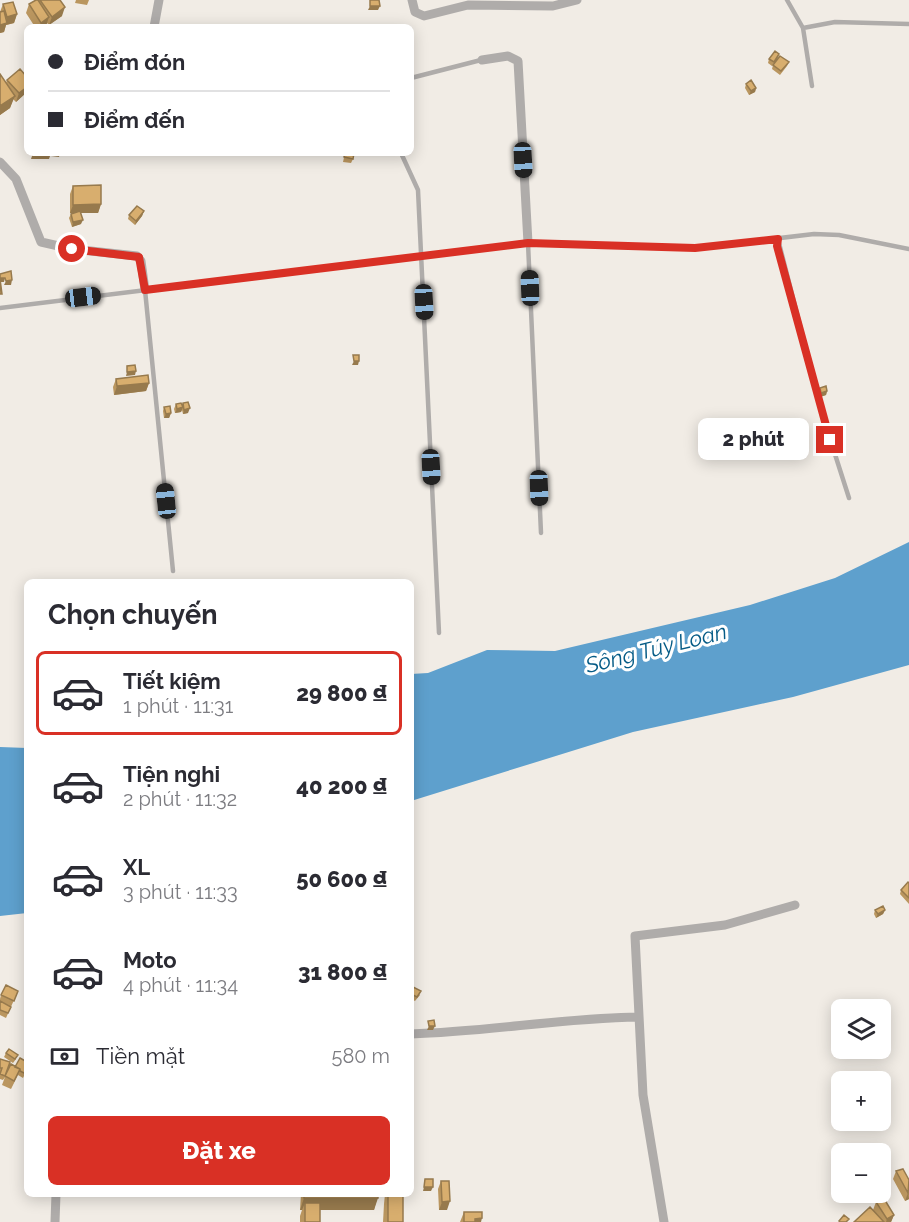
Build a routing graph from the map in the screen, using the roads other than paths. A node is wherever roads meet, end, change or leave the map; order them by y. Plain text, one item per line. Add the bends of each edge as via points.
1 (159, 0) edge
2 (412, 0) edge
3 (577, 0) edge
4 (787, 0) edge
5 (155, 24) edge
6 (909, 24) edge
7 (803, 28) junction
8 (482, 60) joint
9 (414, 77) edge
10 (812, 86) dead end
11 (402, 156) edge
12 (0, 162) edge
13 (778, 239) junction
14 (528, 243) junction
15 (909, 249) edge
16 (422, 255) junction
17 (145, 290) junction
18 (0, 308) edge
19 (849, 498) dead end
20 (541, 533) dead end
21 (173, 571) dead end
22 (439, 633) dead end
23 (795, 905) dead end
24 (638, 1017) junction
25 (414, 1034) edge
26 (56, 1197) edge
27 (55, 1222) edge
28 (664, 1222) edge

1 - 5 street
2 - 3 street via 415,12 424,16 468,5 553,6
4 - 7 lane
6 - 7 lane via 835,22
7 - 10 lane
8 - 9 lane
8 - 14 street via 508,56 518,61
11 - 16 lane via 418,190
12 - 17 street via 16,179 41,242 137,256
13 - 14 lane via 695,248
13 - 15 lane via 839,235
13 - 19 lane via 824,420
14 - 16 lane
14 - 20 lane
16 - 17 lane
16 - 22 lane
17 - 18 lane
17 - 21 lane
23 - 24 street via 725,925 637,934 634,939
24 - 25 street
24 - 28 street via 643,1095
26 - 27 street

